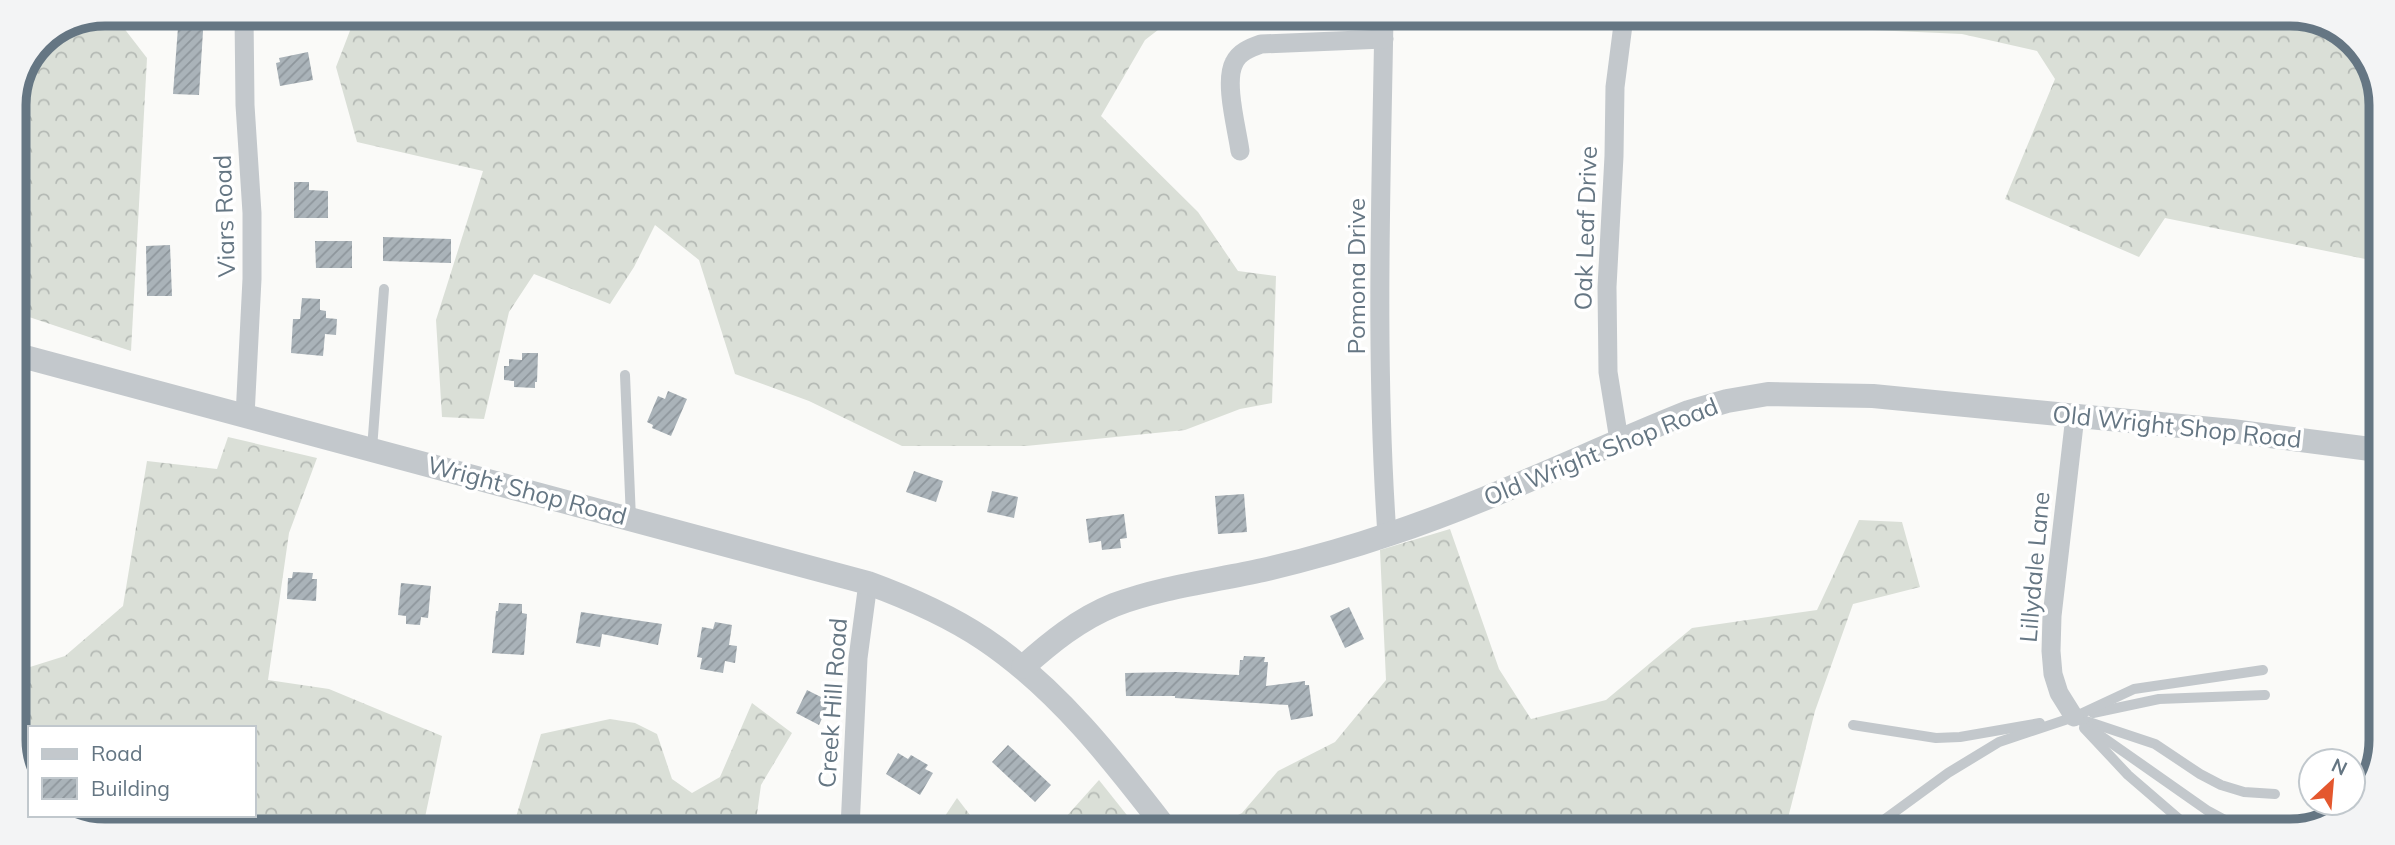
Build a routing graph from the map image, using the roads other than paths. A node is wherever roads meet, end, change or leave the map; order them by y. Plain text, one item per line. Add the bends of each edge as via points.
1 (244, 26) edge
2 (1384, 26) edge
3 (1623, 26) edge
4 (1384, 38) junction
5 (1240, 151) dead end
6 (384, 289) dead end
7 (26, 357) edge
8 (625, 375) dead end
9 (245, 416) junction
10 (2075, 416) junction
11 (1619, 440) junction
12 (2369, 449) edge
13 (372, 450) junction
14 (631, 519) junction
15 (1387, 535) junction
16 (868, 583) junction
17 (1023, 667) junction
18 (2263, 670) dead end
19 (2265, 695) dead end
20 (2074, 718) junction
21 (1853, 725) dead end
22 (2275, 794) dead end
23 (850, 819) edge
24 (1158, 819) edge
25 (1885, 819) edge
26 (2179, 819) edge
27 (2223, 819) edge

1 - 9 street, Viars Road via 252,213
2 - 4 street, Pomona Drive
3 - 11 street, Oak Leaf Drive via 1615,87 1607,287 1608,372
4 - 5 street via 1261,44 1245,50 1234,62 1230,79
4 - 15 street, Pomona Drive via 1380,338
6 - 13 lane
7 - 9 street, Wright Shop Road
8 - 14 lane
9 - 13 street, Wright Shop Road
10 - 11 street, Old Wright Shop Road via 1873,396 1768,394 1689,412
10 - 12 street, Old Wright Shop Road
10 - 20 street, Lillydale Lane via 2051,652 2059,693
11 - 15 street, Old Wright Shop Road via 1441,517
13 - 14 street, Wright Shop Road
14 - 16 street, Wright Shop Road
15 - 17 street, Old Wright Shop Road via 1112,606 1050,643
16 - 17 street, Wright Shop Road via 953,620
16 - 23 street, Creek Hill Road via 858,658
17 - 24 street, Wright Shop Road via 1077,721
18 - 20 lane via 2134,689
19 - 20 lane via 2159,699
20 - 21 lane via 1936,738
20 - 22 lane via 2155,744 2221,785 2244,793
20 - 25 lane via 1999,742
20 - 26 lane via 2128,775
20 - 27 lane

